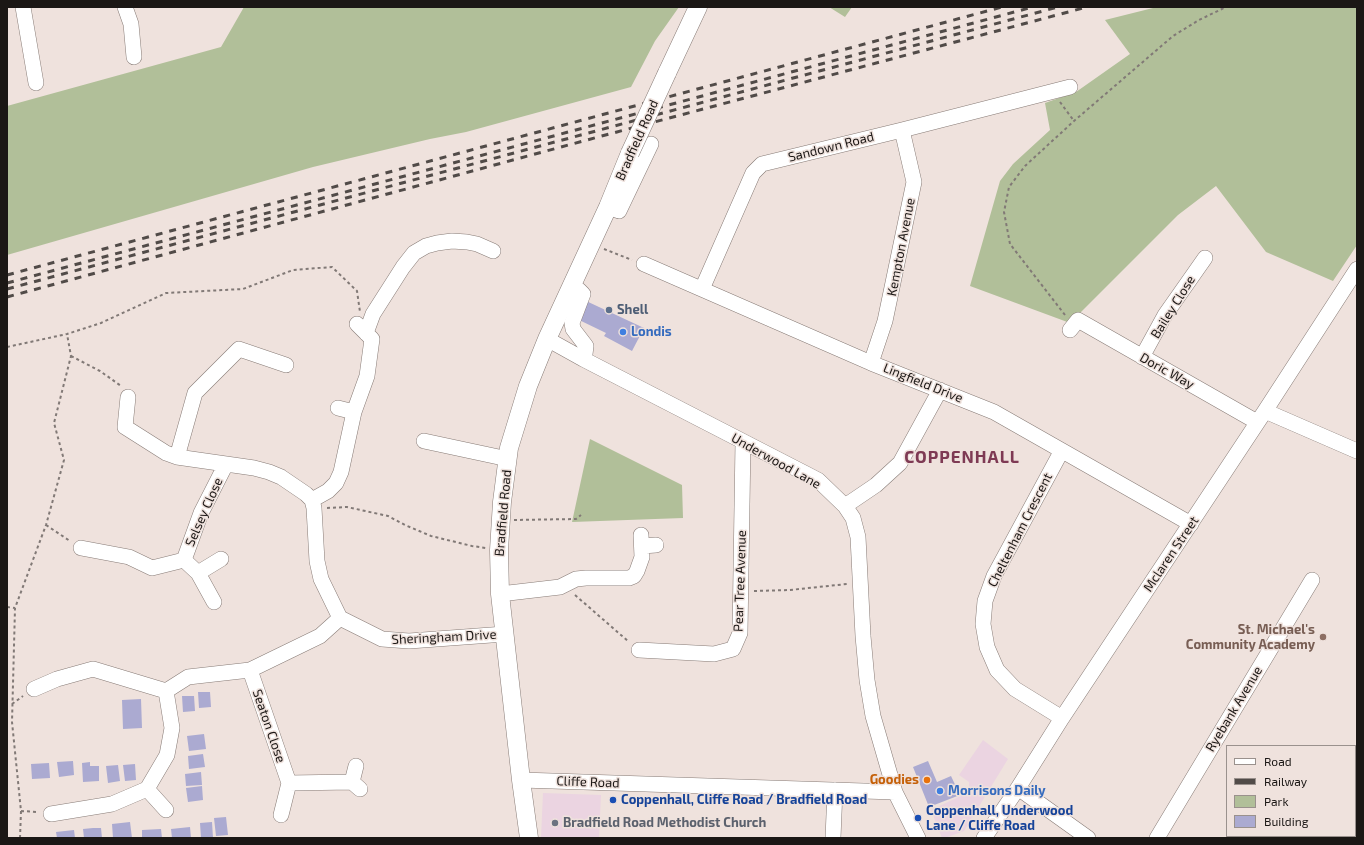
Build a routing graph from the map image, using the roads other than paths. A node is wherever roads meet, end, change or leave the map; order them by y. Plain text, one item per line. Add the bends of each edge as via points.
1 (23, 7) edge
2 (125, 7) edge
3 (698, 7) edge
4 (134, 57) dead end
5 (36, 83) dead end
6 (1070, 87) dead end
7 (902, 130) junction
8 (650, 144) dead end
9 (608, 207) junction
10 (493, 251) dead end
11 (1207, 257) dead end
12 (644, 264) road end
13 (1357, 269) edge
14 (571, 287) junction
15 (702, 289) junction
16 (1078, 320) road end
17 (548, 339) junction
18 (1142, 358) junction
19 (584, 359) junction
20 (871, 363) junction
21 (286, 365) dead end
22 (940, 390) junction
23 (128, 397) road end
24 (338, 408) dead end
25 (354, 412) junction
26 (1261, 416) junction
27 (424, 441) dead end
28 (743, 442) junction
29 (1357, 451) edge
30 (1061, 452) junction
31 (177, 457) junction
32 (508, 459) junction
33 (226, 464) junction
34 (313, 504) junction
35 (844, 506) junction
36 (1191, 524) junction
37 (647, 542) dead end
38 (81, 548) road end
39 (221, 559) dead end
40 (184, 560) junction
41 (198, 573) junction
42 (1312, 580) dead end
43 (500, 594) junction
44 (214, 602) dead end
45 (340, 618) junction
46 (505, 634) junction
47 (639, 650) road end
48 (250, 670) junction
49 (34, 689) dead end
50 (166, 691) junction
51 (1062, 718) junction
52 (356, 766) dead end
53 (521, 780) junction
54 (288, 783) junction
55 (1018, 788) junction
56 (146, 789) junction
57 (835, 790) junction
58 (895, 792) junction
59 (166, 810) dead end
60 (50, 814) road end
61 (281, 815) dead end
62 (529, 838) edge
63 (833, 838) edge
64 (918, 838) edge
65 (984, 838) edge
66 (1088, 838) edge
67 (1157, 838) edge

1 - 5 street
2 - 4 street via 131,24
3 - 9 main road, Bradfield Road, bridge via 630,153
6 - 7 street, Sandown Road via 1052,92 1037,101
7 - 15 street, Sandown Road via 762,164 753,173
7 - 20 street, Kempton Avenue via 914,182 886,321
8 - 9 street, Bradfield Road via 619,211
9 - 14 main road, Bradfield Road
10 - 25 street via 477,244 452,241 426,246 414,253 362,328 372,339 367,376
11 - 18 street, Bailey Close via 1165,315
12 - 15 street, Lingfield Drive
13 - 26 street, Mclaren Street
14 - 17 main road, Bradfield Road
14 - 19 street via 583,294 572,323 573,329 586,346
15 - 20 street, Lingfield Drive
16 - 18 street, Doric Way
17 - 19 street, Underwood Lane
17 - 32 main road, Bradfield Road via 528,386
18 - 26 street, Doric Way
19 - 28 street, Underwood Lane
20 - 22 street, Lingfield Drive
21 - 31 street via 235,345 195,394
22 - 30 street, Lingfield Drive via 994,412
22 - 35 street via 900,463 876,485
23 - 31 street via 124,427
24 - 25 street
25 - 34 street via 341,472 336,483
26 - 29 street, Doric Way
26 - 36 street, Mclaren Street
27 - 32 street
28 - 35 street, Underwood Lane via 818,480
28 - 47 street, Pear Tree Avenue via 740,633 733,649 714,654
30 - 36 street, Lingfield Drive
30 - 51 street, Cheltenham Crescent via 994,576 985,601 982,624 987,647 997,670 1015,689
31 - 33 street
32 - 43 main road, Bradfield Road via 499,550
33 - 34 street via 269,472 306,494
33 - 40 street, Selsey Close via 201,513
34 - 45 street via 317,562 321,579
35 - 58 street, Underwood Lane via 853,518 858,537 868,687 873,716
36 - 51 street, Mclaren Street
37 - 43 street via 640,565 634,576 629,578 576,579 560,587
38 - 40 street, Selsey Close via 129,557 152,568
39 - 41 street
40 - 41 street, Selsey Close
41 - 44 street, Selsey Close
42 - 67 street, Ryebank Avenue
43 - 46 main road, Bradfield Road
45 - 46 street, Sheringham Drive via 382,639 409,641
45 - 48 street via 320,636
46 - 53 main road, Bradfield Road
48 - 50 street via 188,677
48 - 54 street, Seaton Close
49 - 50 street via 57,679 93,669
50 - 56 street via 172,728 167,755
51 - 55 street, Mclaren Street
52 - 54 street via 356,786
53 - 57 street, Cliffe Road
53 - 62 main road, Bradfield Road
54 - 61 street
55 - 65 street, Mclaren Street
55 - 66 street
56 - 59 street
56 - 60 street via 112,804
57 - 58 street, Cliffe Road
57 - 63 street
58 - 64 street, Underwood Lane

